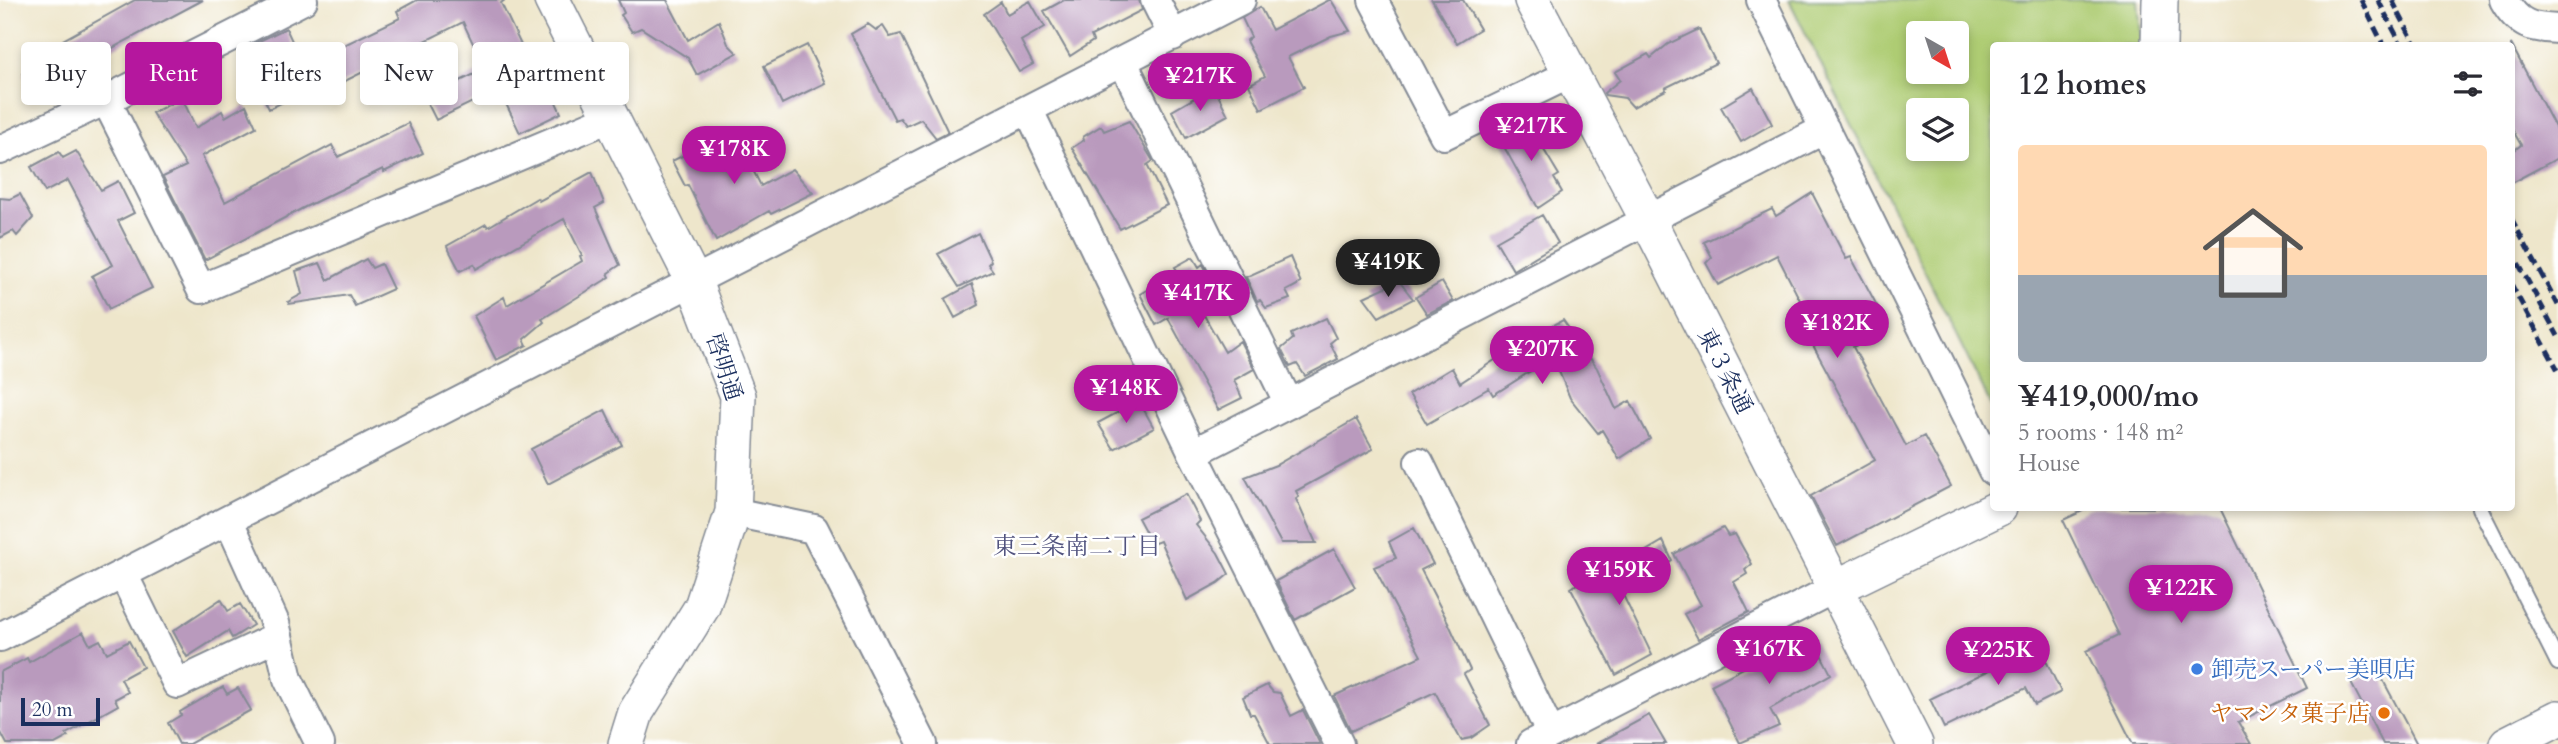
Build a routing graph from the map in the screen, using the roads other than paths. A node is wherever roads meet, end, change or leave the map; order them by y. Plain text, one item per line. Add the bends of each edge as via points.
1 (303, 0) edge
2 (552, 0) edge
3 (1155, 0) edge
4 (1241, 0) edge
5 (1373, 0) edge
6 (1532, 0) edge
7 (1761, 0) edge
8 (2160, 0) edge
9 (2504, 0) edge
10 (2558, 29) edge
11 (1173, 36) junction
12 (2159, 42) edge
13 (1123, 62) junction
14 (1572, 73) junction
15 (111, 97) edge
16 (95, 105) edge
17 (109, 105) edge
18 (1029, 111) junction
19 (612, 117) junction
20 (1825, 130) junction
21 (0, 150) edge
22 (1648, 220) junction
23 (694, 282) junction
24 (1289, 404) junction
25 (1193, 453) junction
26 (1419, 462) dead end
27 (1990, 465) edge
28 (1993, 511) edge
29 (2482, 511) edge
30 (733, 512) junction
31 (229, 521) junction
32 (123, 574) junction
33 (1837, 587) junction
34 (278, 636) junction
35 (0, 637) edge
36 (2558, 663) edge
37 (1541, 739) edge
38 (320, 744) edge
39 (626, 744) edge
40 (923, 744) edge
41 (1339, 744) edge
42 (1915, 744) edge

1 - 15 street
2 - 19 street, 啓明通
3 - 11 street
4 - 11 street
5 - 14 street via 1444,135
6 - 14 street, 東３条通
7 - 20 street
8 - 12 street
9 - 10 street via 2513,15 2534,28
11 - 13 street
13 - 18 street
13 - 24 street
14 - 22 street, 東３条通
16 - 21 street
17 - 19 street via 201,289
18 - 23 street
18 - 25 street
19 - 23 street, 啓明通
20 - 22 street
20 - 27 street
22 - 24 street
22 - 33 street, 東３条通
23 - 30 street, 啓明通 via 738,396
23 - 31 street
24 - 25 street
25 - 41 street
26 - 37 street
28 - 33 street
29 - 36 lane
30 - 39 street, 啓明通 via 702,607 636,712
30 - 40 street via 814,529
31 - 32 street
31 - 34 street
32 - 34 street via 177,684
32 - 35 street
33 - 37 street
33 - 42 street, 東３条通
34 - 38 street via 288,679

